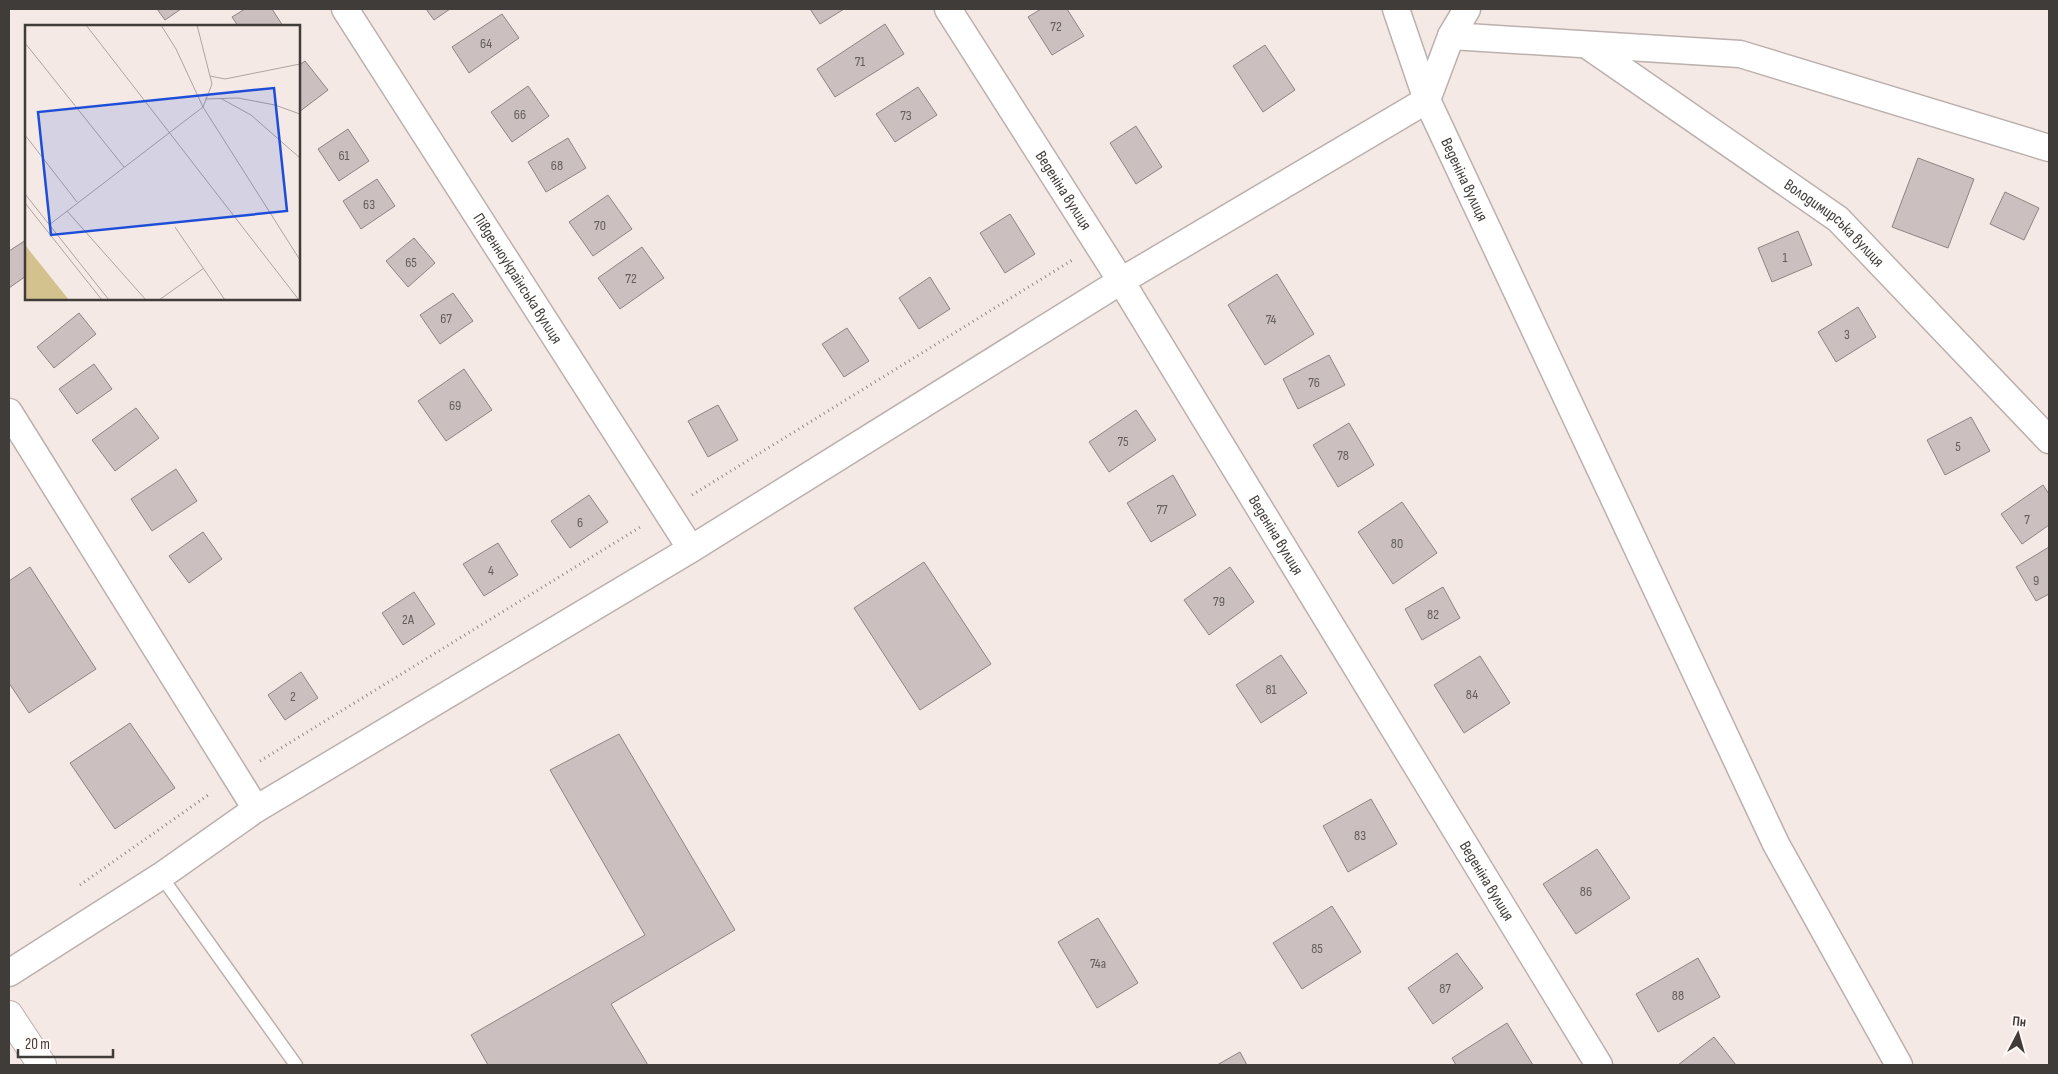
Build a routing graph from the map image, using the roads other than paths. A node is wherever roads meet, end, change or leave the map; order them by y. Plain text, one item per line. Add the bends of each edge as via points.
1 (345, 9) edge
2 (948, 9) edge
3 (1396, 9) edge
4 (1467, 9) edge
5 (1451, 36) junction
6 (1587, 45) junction
7 (1427, 100) junction
8 (2049, 148) edge
9 (1121, 281) junction
10 (9, 412) edge
11 (2049, 440) edge
12 (691, 549) junction
13 (256, 808) junction
14 (161, 876) junction
15 (9, 973) edge
16 (9, 1015) edge
17 (42, 1065) edge
18 (296, 1065) edge
19 (1599, 1065) edge
20 (1899, 1065) edge

1 - 12 street, Південноукраїнська вулиця
2 - 9 street, Веденіна вулиця
3 - 7 street, Веденіна вулиця
4 - 5 street
5 - 6 street
5 - 7 street
6 - 8 street via 1740,54
6 - 11 street, Володимирська вулиця via 1838,219
7 - 9 street
7 - 20 street, Веденіна вулиця via 1776,844
9 - 12 street
9 - 19 street, Веденіна вулиця
10 - 13 street
12 - 13 street
13 - 14 street
14 - 15 street
14 - 18 lane
16 - 17 main road

